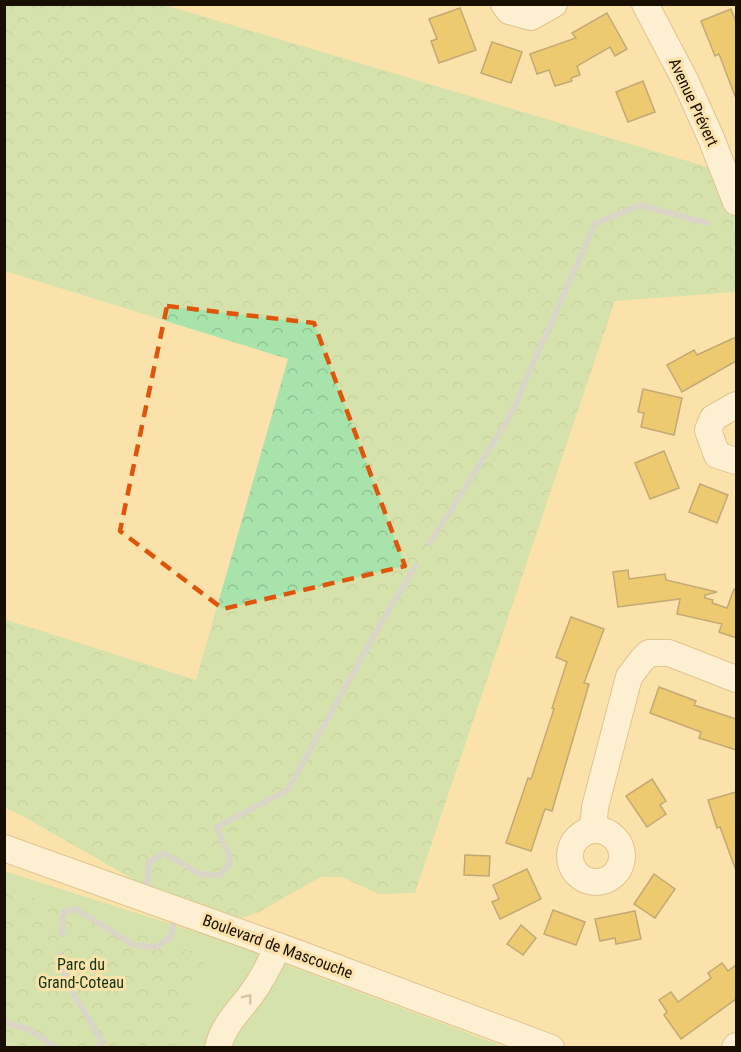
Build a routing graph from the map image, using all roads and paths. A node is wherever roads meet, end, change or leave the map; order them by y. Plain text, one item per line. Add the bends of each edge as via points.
1 (504, 4) edge
2 (554, 4) edge
3 (645, 4) edge
4 (736, 202) edge
5 (736, 405) edge
6 (736, 460) edge
7 (736, 679) edge
8 (593, 830) dead end
9 (4, 848) edge
10 (278, 946) junction
11 (218, 1047) edge
12 (551, 1047) edge

1 - 2 street via 509,11 531,17
3 - 4 street, Avenue Prévert via 685,80
5 - 6 street via 713,418 708,430 717,455
7 - 8 street via 669,653 649,653 641,661 629,676 595,807
9 - 10 street, Boulevard de Mascouche
11 -> 10 street
10 - 12 street, Boulevard de Mascouche

